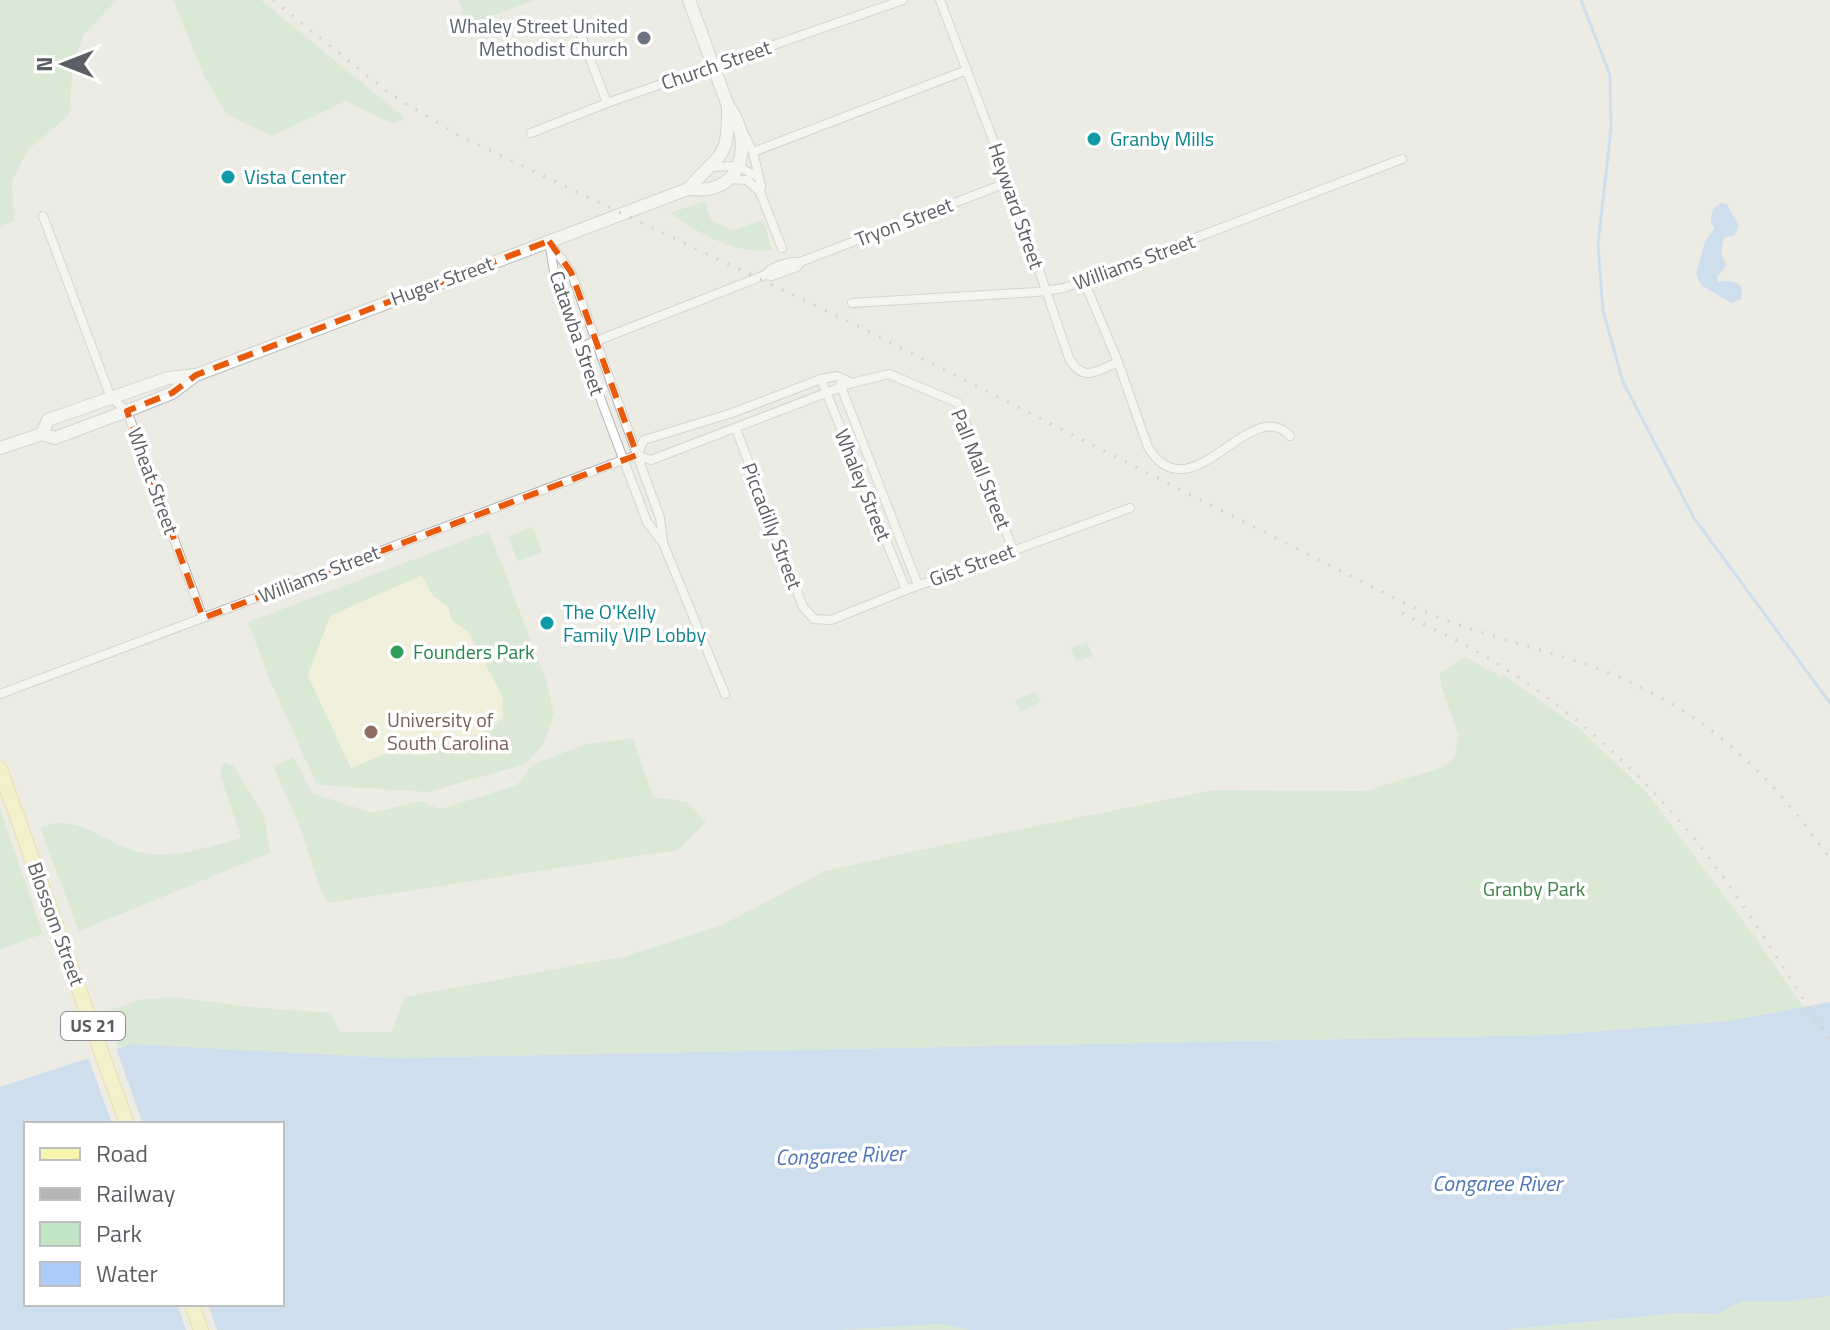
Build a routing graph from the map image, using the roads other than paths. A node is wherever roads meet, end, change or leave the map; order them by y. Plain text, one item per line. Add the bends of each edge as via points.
1 (689, 0) edge
2 (903, 0) edge
3 (940, 0) edge
4 (577, 25) dead end
5 (712, 66) junction
6 (967, 70) junction
7 (607, 103) junction
8 (728, 106) junction
9 (742, 130) junction
10 (531, 133) dead end
11 (753, 152) junction
12 (1402, 159) dead end
13 (737, 166) junction
14 (712, 167) junction
15 (759, 178) junction
16 (726, 179) junction
17 (1009, 182) junction
18 (688, 189) junction
19 (760, 192) junction
20 (43, 216) dead end
21 (549, 241) junction
22 (782, 248) dead end
23 (1084, 281) junction
24 (1046, 292) junction
25 (852, 303) dead end
26 (596, 341) junction
27 (581, 347) junction
28 (1118, 362) junction
29 (196, 375) junction
30 (837, 376) junction
31 (821, 379) junction
32 (852, 383) junction
33 (842, 388) junction
34 (827, 395) junction
35 (111, 398) junction
36 (127, 411) junction
37 (736, 429) junction
38 (42, 434) junction
39 (1290, 436) dead end
40 (0, 448) edge
41 (637, 455) junction
42 (623, 460) junction
43 (1130, 508) dead end
44 (663, 543) junction
45 (1013, 550) junction
46 (918, 585) junction
47 (906, 590) junction
48 (203, 618) junction
49 (814, 619) joint
50 (0, 694) edge
51 (725, 694) dead end
52 (0, 769) edge
53 (126, 1122) edge
54 (193, 1306) edge
55 (201, 1330) edge

1 - 5 main road
2 - 5 street, Church Street
3 - 6 street, Heyward Street
4 - 7 street
5 - 7 street, Church Street
5 - 8 main road
6 - 11 street
6 - 17 street, Heyward Street
7 - 10 street, Church Street
8 - 9 main road
8 - 14 main road via 725,146
9 - 11 street
9 - 13 main road via 744,146
11 - 15 street
12 - 23 street, Williams Street
13 - 14 street
13 - 15 street
13 - 16 main road
14 - 18 main road
15 - 19 street
16 - 18 main road via 708,189
16 - 19 street via 747,180
17 - 24 street, Heyward Street
17 - 26 street, Tryon Street
18 - 21 main road, Huger Street
19 - 22 street
20 - 35 street
21 - 26 street, Catawba Street via 571,272
21 - 27 street, Catawba Street via 555,278
21 - 29 main road, Huger Street
23 - 24 street, Williams Street
23 - 28 street
24 - 25 street, Williams Street
24 - 28 street, Heyward Street via 1075,369 1094,373
26 - 27 street, Tryon Street
26 - 41 street, Catawba Street
27 - 42 street, Catawba Street
28 - 39 street via 1148,447 1154,458 1175,470 1214,456 1260,427 1283,427
29 - 35 main road, Huger Street via 168,378
29 - 36 main road, Huger Street via 172,393
30 - 31 street, Williams Street
30 - 32 street
30 - 33 street, Whaley Street
31 - 34 street, Whaley Street
31 - 41 street, Williams Street via 644,440
32 - 33 street, Williams Street
32 - 45 street, Pall Mall Street via 889,374 958,403
33 - 34 street, Williams Street
33 - 46 street, Whaley Street
34 - 37 street, Williams Street
34 - 47 street, Whaley Street
35 - 36 street, Wheat Street
35 - 38 main road, Huger Street via 48,420
36 - 38 main road, Huger Street via 55,438
36 - 48 street, Wheat Street
37 - 41 street, Williams Street via 651,460
37 - 49 street, Piccadilly Street via 803,607
38 - 40 main road, Huger Street
41 - 42 street, Williams Street
41 - 44 street, Catawba Street via 660,518
42 - 44 street, Catawba Street via 647,522
42 - 48 street, Williams Street
43 - 45 street, Gist Street
44 - 51 street, Catawba Street
45 - 46 street, Gist Street
46 - 47 street, Gist Street
47 - 49 street, Gist Street via 831,620
48 - 50 street, Williams Street
52 - 53 main road, Blossom Street / US 21
54 - 55 main road

